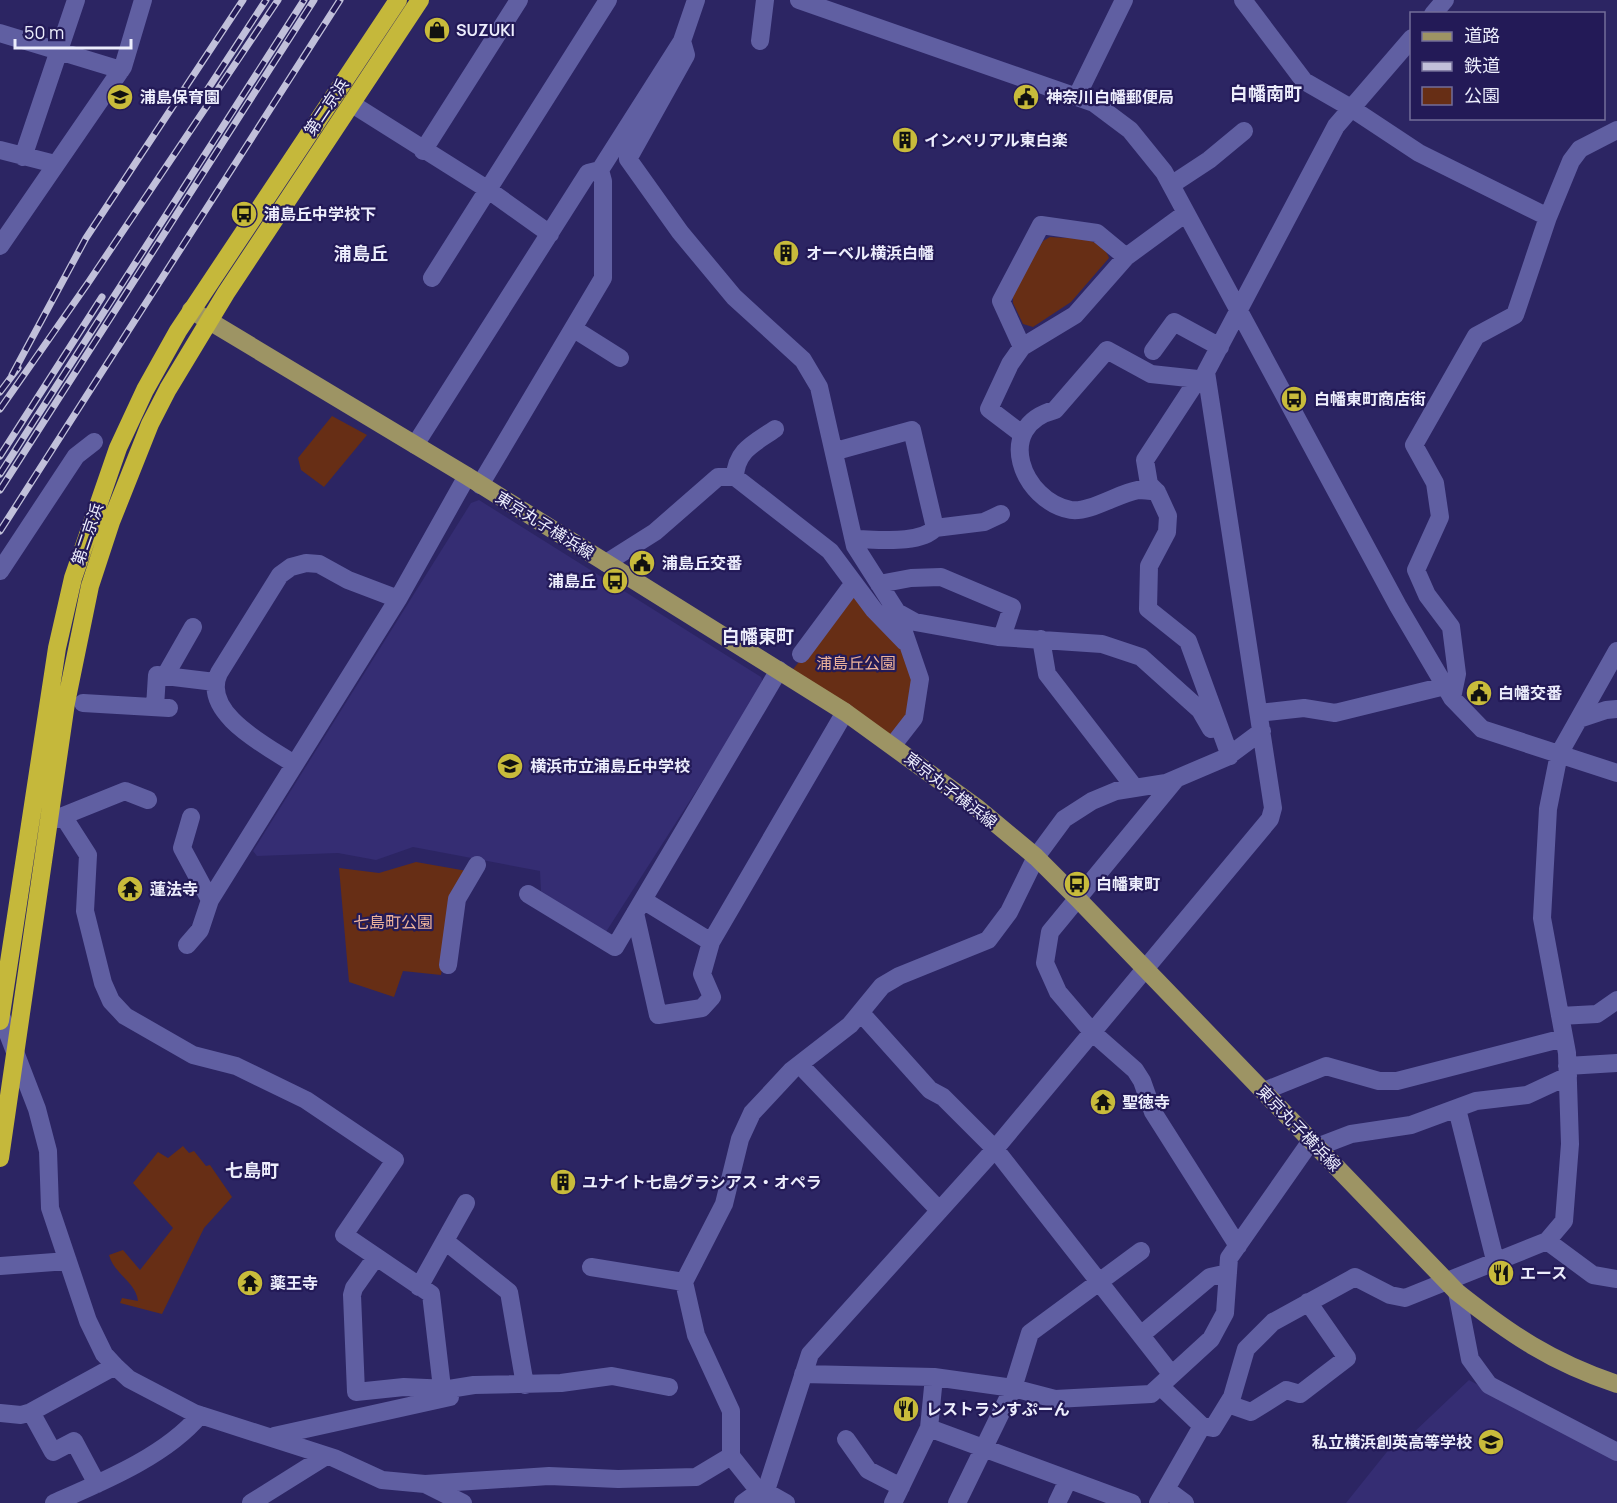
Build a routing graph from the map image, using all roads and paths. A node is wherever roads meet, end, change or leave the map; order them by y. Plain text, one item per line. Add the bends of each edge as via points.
1 (75, 0) edge
2 (143, 0) edge
3 (398, 0) edge
4 (420, 0) edge
5 (519, 0) edge
6 (608, 0) edge
7 (679, 0) edge
8 (696, 0) edge
9 (765, 0) edge
10 (799, 0) edge
11 (1243, 0) edge
12 (1445, 0) edge
13 (1119, 2) edge
14 (1435, 12) edge
15 (0, 33) edge
16 (1410, 40) edge
17 (682, 41) junction
18 (760, 41) dead end
19 (60, 52) junction
20 (121, 70) junction
21 (1077, 96) junction
22 (352, 104) junction
23 (1352, 108) junction
24 (1617, 130) edge
25 (1244, 131) dead end
26 (0, 150) edge
27 (423, 151) junction
28 (23, 157) junction
29 (55, 164) junction
30 (600, 170) junction
31 (1172, 185) junction
32 (487, 189) junction
33 (1186, 213) junction
34 (1548, 217) junction
35 (550, 234) junction
36 (0, 246) edge
37 (1126, 257) junction
38 (432, 278) dead end
39 (191, 310) junction
40 (1239, 310) junction
41 (208, 321) junction
42 (574, 329) junction
43 (1022, 347) junction
44 (1220, 347) junction
45 (1153, 351) dead end
46 (620, 358) dead end
47 (1203, 379) junction
48 (775, 429) dead end
49 (1022, 434) junction
50 (94, 442) dead end
51 (415, 445) junction
52 (836, 451) junction
53 (735, 477) junction
54 (473, 481) junction
55 (1157, 492) junction
56 (1001, 514) dead end
57 (935, 528) junction
58 (854, 539) junction
59 (606, 562) junction
60 (0, 571) edge
61 (853, 584) junction
62 (879, 584) junction
63 (398, 599) junction
64 (897, 612) junction
65 (193, 627) dead end
66 (1002, 637) junction
67 (1041, 639) junction
68 (909, 646) junction
69 (805, 651) dead end
70 (1617, 651) edge
71 (779, 670) junction
72 (165, 676) junction
73 (215, 682) junction
74 (1448, 692) junction
75 (83, 704) dead end
76 (1617, 710) edge
77 (845, 712) junction
78 (1579, 719) junction
79 (1260, 722) junction
80 (893, 745) junction
81 (1559, 754) junction
82 (1228, 756) junction
83 (294, 764) junction
84 (1617, 773) edge
85 (1176, 779) junction
86 (1135, 788) junction
87 (148, 800) dead end
88 (191, 817) dead end
89 (56, 819) junction
90 (1036, 857) junction
91 (477, 865) dead end
92 (528, 894) dead end
93 (1077, 898) junction
94 (210, 900) junction
95 (639, 907) junction
96 (711, 942) junction
97 (187, 945) dead end
98 (448, 965) dead end
99 (1146, 970) junction
100 (1617, 1000) edge
101 (861, 1013) junction
102 (1560, 1016) junction
103 (0, 1017) edge
104 (1093, 1033) junction
105 (1564, 1038) junction
106 (16, 1054) junction
107 (1617, 1063) edge
108 (800, 1065) junction
109 (1567, 1071) junction
110 (1264, 1091) junction
111 (1457, 1109) junction
112 (1314, 1144) junction
113 (995, 1149) junction
114 (0, 1158) edge
115 (466, 1203) dead end
116 (939, 1210) junction
117 (445, 1241) junction
118 (1547, 1241) junction
119 (1238, 1246) junction
120 (1141, 1251) dead end
121 (376, 1257) junction
122 (1496, 1260) junction
123 (68, 1261) junction
124 (0, 1266) edge
125 (591, 1267) dead end
126 (1228, 1274) junction
127 (1617, 1279) edge
128 (684, 1282) junction
129 (1101, 1282) junction
130 (419, 1287) junction
131 (1452, 1287) junction
132 (1308, 1302) junction
133 (1141, 1335) junction
134 (115, 1366) junction
135 (803, 1374) junction
136 (934, 1377) junction
137 (1166, 1380) junction
138 (525, 1384) junction
139 (1617, 1384) edge
140 (669, 1387) dead end
141 (446, 1388) junction
142 (1013, 1388) junction
143 (1228, 1404) junction
144 (31, 1412) junction
145 (0, 1413) edge
146 (200, 1415) junction
147 (1202, 1426) junction
148 (929, 1428) junction
149 (273, 1437) junction
150 (846, 1439) dead end
151 (983, 1450) junction
152 (1617, 1452) edge
153 (326, 1456) junction
154 (731, 1456) junction
155 (1068, 1480) junction
156 (97, 1484) junction
157 (425, 1485) junction
158 (763, 1495) edge
159 (897, 1495) edge
160 (1162, 1496) edge
161 (54, 1503) edge
162 (251, 1503) edge
163 (463, 1503) edge
164 (743, 1503) edge
165 (786, 1503) edge
166 (957, 1503) edge
167 (1057, 1503) edge
168 (1132, 1503) edge
169 (1185, 1503) edge

1 - 19 street
2 - 20 street
3 - 39 highway, 第二京浜
4 - 22 highway, 第二京浜
5 - 27 street
6 - 32 street
7 - 8 street
8 - 17 street
9 - 18 street
10 - 21 street
11 - 23 street via 1304,81
12 - 14 street
13 - 21 street
15 - 19 street
16 - 23 street
17 - 30 street
17 - 52 street via 686,55 628,159 680,232 734,297 803,360 819,387
19 - 20 street
19 - 28 street
20 - 29 street
21 - 31 street via 1094,103 1130,130
22 - 27 street
22 - 41 highway, 第二京浜
23 - 34 street via 1419,153
23 - 40 street via 1336,126
24 - 34 street via 1580,149 1571,161
25 - 31 street
26 - 28 street
27 - 32 street
28 - 29 street
29 - 36 street
30 - 35 street via 588,173
30 - 42 street via 603,278
31 - 33 street
32 - 35 street
32 - 38 street
33 - 37 street
33 - 40 street
34 - 74 street via 1515,315 1476,336 1414,445 1435,483 1440,517 1416,570 1427,595 1451,627 1457,674
35 - 51 street
37 - 43 street via 1075,315
37 - 43 street via 1097,233 1041,225 1001,302
39 - 41 main road, 東京丸子横浜線
39 - 103 highway, 第二京浜 via 117,448 73,578 45,716
40 - 44 street
40 - 74 street
41 - 51 main road, 東京丸子横浜線
41 - 89 highway, 第二京浜 via 150,424 90,586 74,656
42 - 46 street
42 - 54 street
43 - 49 street via 989,409
44 - 45 street via 1174,322
44 - 47 street
47 - 49 street via 1151,374 1107,350 1055,410 1042,413
47 - 55 street via 1145,460 1149,484
47 - 79 street
48 - 53 street via 736,462
49 - 55 street via 1018,453 1028,477 1052,503 1074,510 1138,490
50 - 60 street via 76,456
51 - 54 main road, 東京丸子横浜線
52 - 57 street via 912,430
52 - 58 street
53 - 59 street via 718,477 655,532
53 - 61 street via 830,551
54 - 59 main road, 東京丸子横浜線
54 - 63 street
55 - 82 street via 1168,516 1167,532 1149,566 1148,609 1188,641
56 - 57 street via 984,522
57 - 58 street via 931,533 902,540
58 - 62 street
59 - 71 main road, 東京丸子横浜線
61 - 68 street
61 - 69 street
62 - 64 street
62 - 66 street via 941,577 1012,607
63 - 73 street via 319,564 291,567 280,575
63 - 83 street
64 - 66 street via 915,622
64 - 68 street
65 - 72 street
66 - 67 street
67 - 82 street via 1102,644 1141,657 1200,710
67 - 86 street via 1047,674
68 - 80 street via 920,680 914,718
70 - 78 street
71 - 77 main road, 東京丸子横浜線
71 - 95 street
72 - 73 street
72 - 75 street via 157,675 162,707
73 - 83 street via 222,707 238,727
74 - 79 street via 1335,713 1304,708
74 - 81 street via 1482,729
76 - 78 street
77 - 80 main road, 東京丸子横浜線
77 - 96 street
78 - 81 street
79 - 82 street
79 - 99 street via 1274,808 1270,819
80 - 90 main road, 東京丸子横浜線
81 - 84 street
81 - 102 street via 1548,809 1542,918
82 - 85 street
83 - 94 street
85 - 86 street
85 - 93 street
86 - 90 street via 1092,801 1064,819
87 - 89 street via 125,790
88 - 94 street via 182,848
89 - 106 highway, 第二京浜
89 - 121 street via 88,855 85,911 103,983 124,1016 194,1054 236,1066 306,1100 395,1161 344,1235
90 - 93 main road, 東京丸子横浜線
90 - 101 street via 1008,912 988,940 899,976 882,986
91 - 98 street via 457,899
92 - 95 street via 615,947
93 - 99 main road, 東京丸子横浜線
93 - 104 street via 1050,932 1045,963 1058,992
94 - 97 street via 200,930
95 - 96 street
95 - 96 street via 658,1015 702,1008 712,998 702,974
99 - 104 street
99 - 110 main road, 東京丸子横浜線
100 - 102 street via 1597,1014
101 - 108 street
101 - 113 street via 930,1090 943,1097
102 - 105 street
103 - 106 street
104 - 113 street
104 - 119 street via 1135,1070 1153,1112
105 - 109 street
105 - 110 street via 1397,1081 1379,1081 1326,1066
106 - 114 highway, 第二京浜
106 - 123 street via 48,1151 51,1209
107 - 109 street
108 - 116 street
108 - 128 street via 752,1113 740,1139 724,1204
109 - 111 street via 1527,1095 1476,1101
109 - 118 street via 1569,1144 1564,1221
110 - 112 main road, 東京丸子横浜線
111 - 112 street via 1411,1125
111 - 122 street
112 - 119 street
112 - 131 main road, 東京丸子横浜線
113 - 116 street
113 - 129 street
115 - 117 street
116 - 135 street via 810,1354
117 - 130 street
117 - 138 street via 509,1292
118 - 122 street
118 - 127 street via 1593,1275
119 - 126 street via 1229,1258
120 - 129 street
121 - 130 street
121 - 141 street via 351,1295 356,1392
122 - 131 street
123 - 124 street
123 - 134 street via 88,1321 104,1354
125 - 128 street
126 - 133 street via 1210,1277
126 - 137 street via 1225,1313 1220,1322 1210,1339
128 - 154 street via 696,1335 731,1411
129 - 133 street
129 - 142 street via 1030,1333
130 - 141 street via 431,1294
131 - 132 street via 1405,1298 1389,1295 1355,1277
131 - 139 main road, 東京丸子横浜線 via 1522,1341
131 - 152 street via 1470,1359 1489,1385
132 - 143 street via 1273,1322 1246,1349
132 - 143 street via 1347,1358 1300,1394 1286,1390 1251,1412
133 - 137 street
134 - 144 street
134 - 146 street via 129,1379
135 - 136 street
135 - 158 street
136 - 142 street
136 - 148 street
137 - 142 street via 1151,1394 1055,1399
137 - 147 street
138 - 140 street via 612,1376
138 - 141 street
141 - 149 street via 450,1397
142 - 151 street
143 - 147 street via 1213,1428
144 - 145 street
144 - 156 street via 53,1452 74,1441
146 - 149 street
146 - 156 street via 168,1445
147 - 160 street
148 - 151 street
148 - 159 street
149 - 153 street
150 - 159 street via 868,1470
151 - 155 street
151 - 166 street
153 - 157 street via 382,1480
153 - 162 street
154 - 157 street via 696,1477 549,1476
154 - 158 street
155 - 167 street
155 - 168 street
156 - 161 street
157 - 163 street
158 - 164 street
158 - 165 street
160 - 169 street

